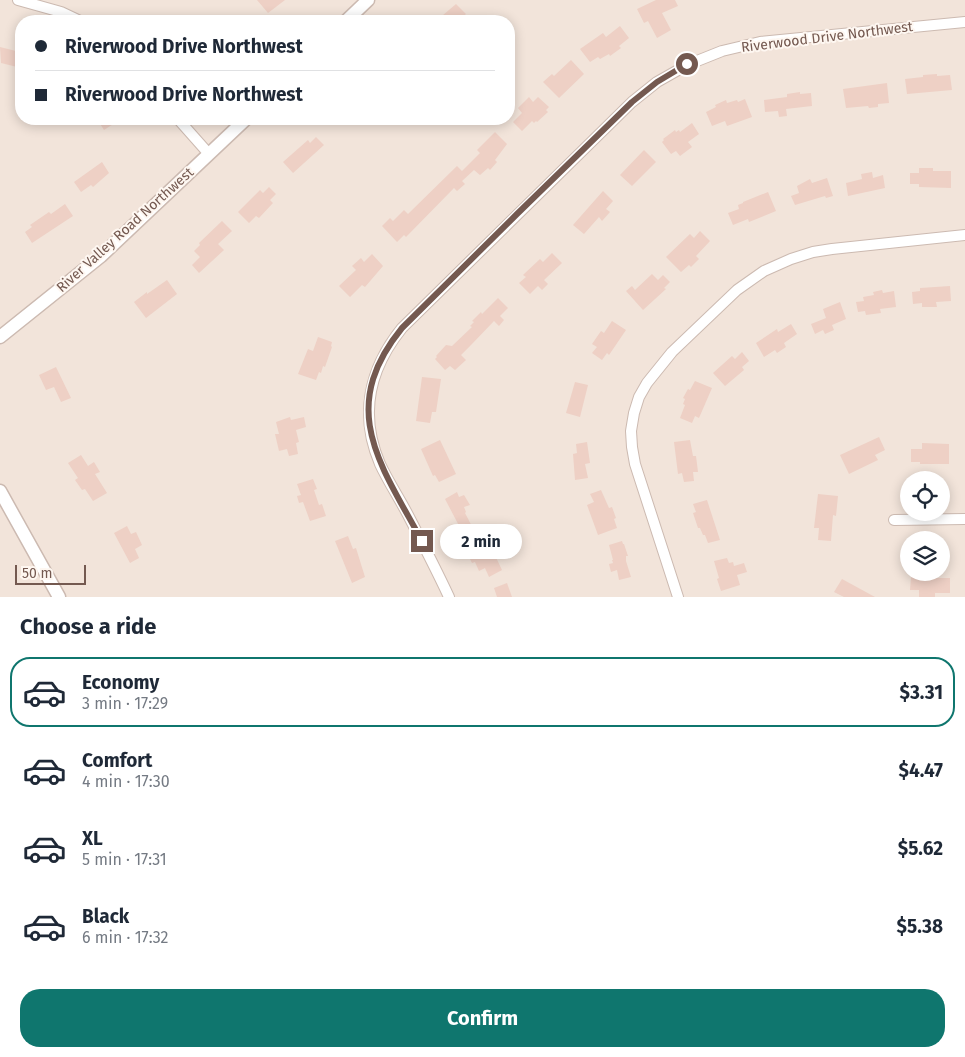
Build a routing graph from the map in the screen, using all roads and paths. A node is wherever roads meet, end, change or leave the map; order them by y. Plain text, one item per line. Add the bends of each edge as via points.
1 (18, 0) edge
2 (368, 0) edge
3 (67, 15) edge
4 (352, 15) edge
5 (965, 22) edge
6 (183, 125) edge
7 (240, 125) edge
8 (210, 154) junction
9 (965, 235) edge
10 (0, 337) edge
11 (0, 491) edge
12 (965, 519) edge
13 (894, 520) dead end
14 (59, 597) edge
15 (449, 597) edge
16 (678, 597) edge

1 - 3 street
2 - 4 street
5 - 15 street, Riverwood Drive Northwest via 760,42 687,64 632,102 402,328 378,365 372,386 369,418 373,445 380,465
6 - 8 street
7 - 8 street, River Valley Road Northwest
8 - 10 street, River Valley Road Northwest via 101,256
9 - 16 street via 832,249 791,259 737,290 672,352 647,383 634,413 632,447
11 - 14 street
12 - 13 street

